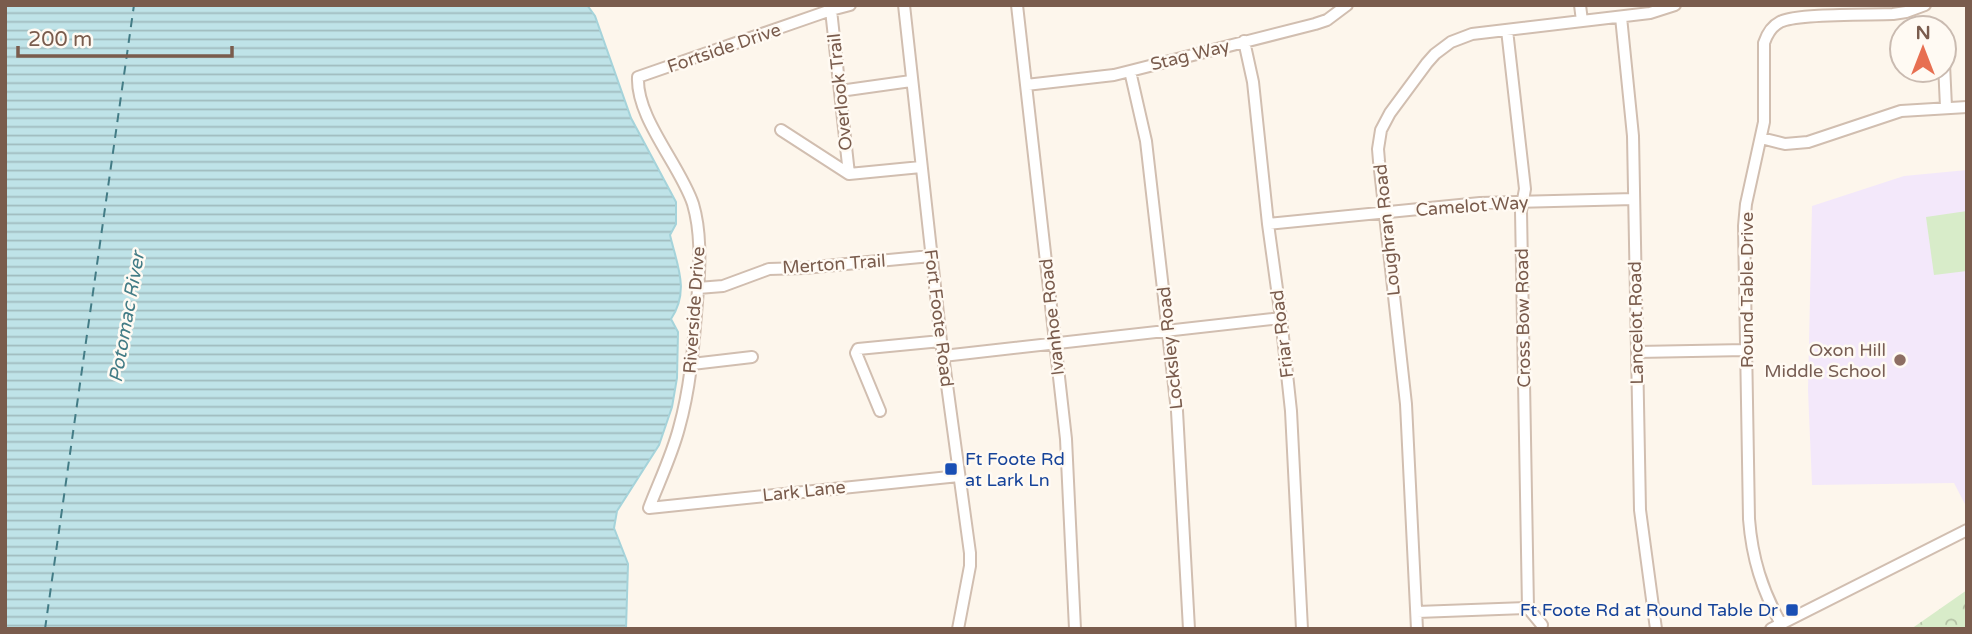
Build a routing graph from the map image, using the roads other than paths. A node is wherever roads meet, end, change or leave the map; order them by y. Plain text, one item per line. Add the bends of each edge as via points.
1 (850, 5) edge
2 (904, 5) edge
3 (1017, 5) edge
4 (1347, 5) edge
5 (1580, 5) edge
6 (1675, 5) edge
7 (1925, 5) edge
8 (831, 10) junction
9 (1829, 11) edge
10 (1621, 17) junction
11 (1582, 21) junction
12 (1507, 30) junction
13 (1244, 41) junction
14 (1130, 71) junction
15 (638, 77) joint
16 (911, 81) junction
17 (1945, 84) edge
18 (1026, 85) junction
19 (840, 91) junction
20 (1946, 107) junction
21 (1967, 107) edge
22 (781, 130) dead end
23 (1761, 138) junction
24 (921, 167) junction
25 (849, 174) junction
26 (1634, 199) junction
27 (1523, 202) junction
28 (1385, 214) junction
29 (1268, 224) junction
30 (931, 257) junction
31 (698, 288) junction
32 (1281, 318) junction
33 (1168, 331) junction
34 (941, 341) junction
35 (1055, 344) junction
36 (1746, 350) junction
37 (1637, 352) junction
38 (943, 356) junction
39 (752, 357) dead end
40 (692, 364) junction
41 (880, 411) dead end
42 (959, 475) junction
43 (649, 508) joint
44 (1967, 530) edge
45 (1528, 608) junction
46 (1417, 612) junction
47 (1542, 625) dead end
48 (1776, 626) edge
49 (958, 629) edge
50 (1074, 629) edge
51 (1188, 629) edge
52 (1302, 629) edge
53 (1417, 629) edge
54 (1656, 629) edge

1 - 8 street, Fortside Drive
2 - 16 street, Fort Foote Road
3 - 18 street, Ivanhoe Road
4 - 13 street, Stag Way via 1327,20
5 - 11 street
6 - 10 street, Loughran Road
7 - 9 street, Round Table Drive via 1893,14
8 - 15 street, Fortside Drive
8 - 19 street, Overlook Trail
9 - 23 street, Round Table Drive via 1784,20 1766,37
10 - 11 street, Loughran Road
10 - 26 street, Lancelot Road
11 - 12 street, Loughran Road
12 - 27 street, Cross Bow Road
12 - 28 street, Loughran Road via 1461,37 1443,47 1390,113 1378,149
13 - 14 street, Stag Way
13 - 29 street, Friar Road via 1253,82
14 - 18 street, Stag Way
14 - 33 street, Locksley Road via 1146,141
15 - 31 street, Riverside Drive via 647,114 694,206 699,236
16 - 19 street
16 - 24 street, Fort Foote Road
17 - 20 street
18 - 35 street, Ivanhoe Road
19 - 25 street, Overlook Trail
20 - 21 street
20 - 23 street via 1901,111 1808,142 1785,144
22 - 25 street
23 - 36 street, Round Table Drive via 1744,215
24 - 25 street
24 - 30 street, Fort Foote Road
26 - 27 street, Camelot Way
26 - 37 street, Lancelot Road
27 - 28 street, Camelot Way
27 - 45 street, Cross Bow Road
28 - 29 street, Camelot Way
28 - 46 street, Loughran Road via 1406,404
29 - 32 street, Friar Road
30 - 31 street, Merton Trail via 769,269 723,286
30 - 34 street, Fort Foote Road
31 - 40 street, Riverside Drive
32 - 33 street
32 - 52 street, Friar Road via 1291,411
33 - 35 street
33 - 51 street, Locksley Road via 1179,433
34 - 38 street, Fort Foote Road
34 - 41 street via 858,349
35 - 38 street
35 - 50 street, Ivanhoe Road via 1066,439
36 - 37 street
36 - 48 street, Round Table Drive via 1751,543
37 - 54 street, Lancelot Road via 1641,526
38 - 42 street, Fort Foote Road
39 - 40 street
40 - 43 street, Riverside Drive via 679,429
42 - 43 street, Lark Lane
42 - 49 street, Fort Foote Road via 970,566
44 - 48 street
45 - 46 street
45 - 47 street
46 - 53 street, Loughran Road

